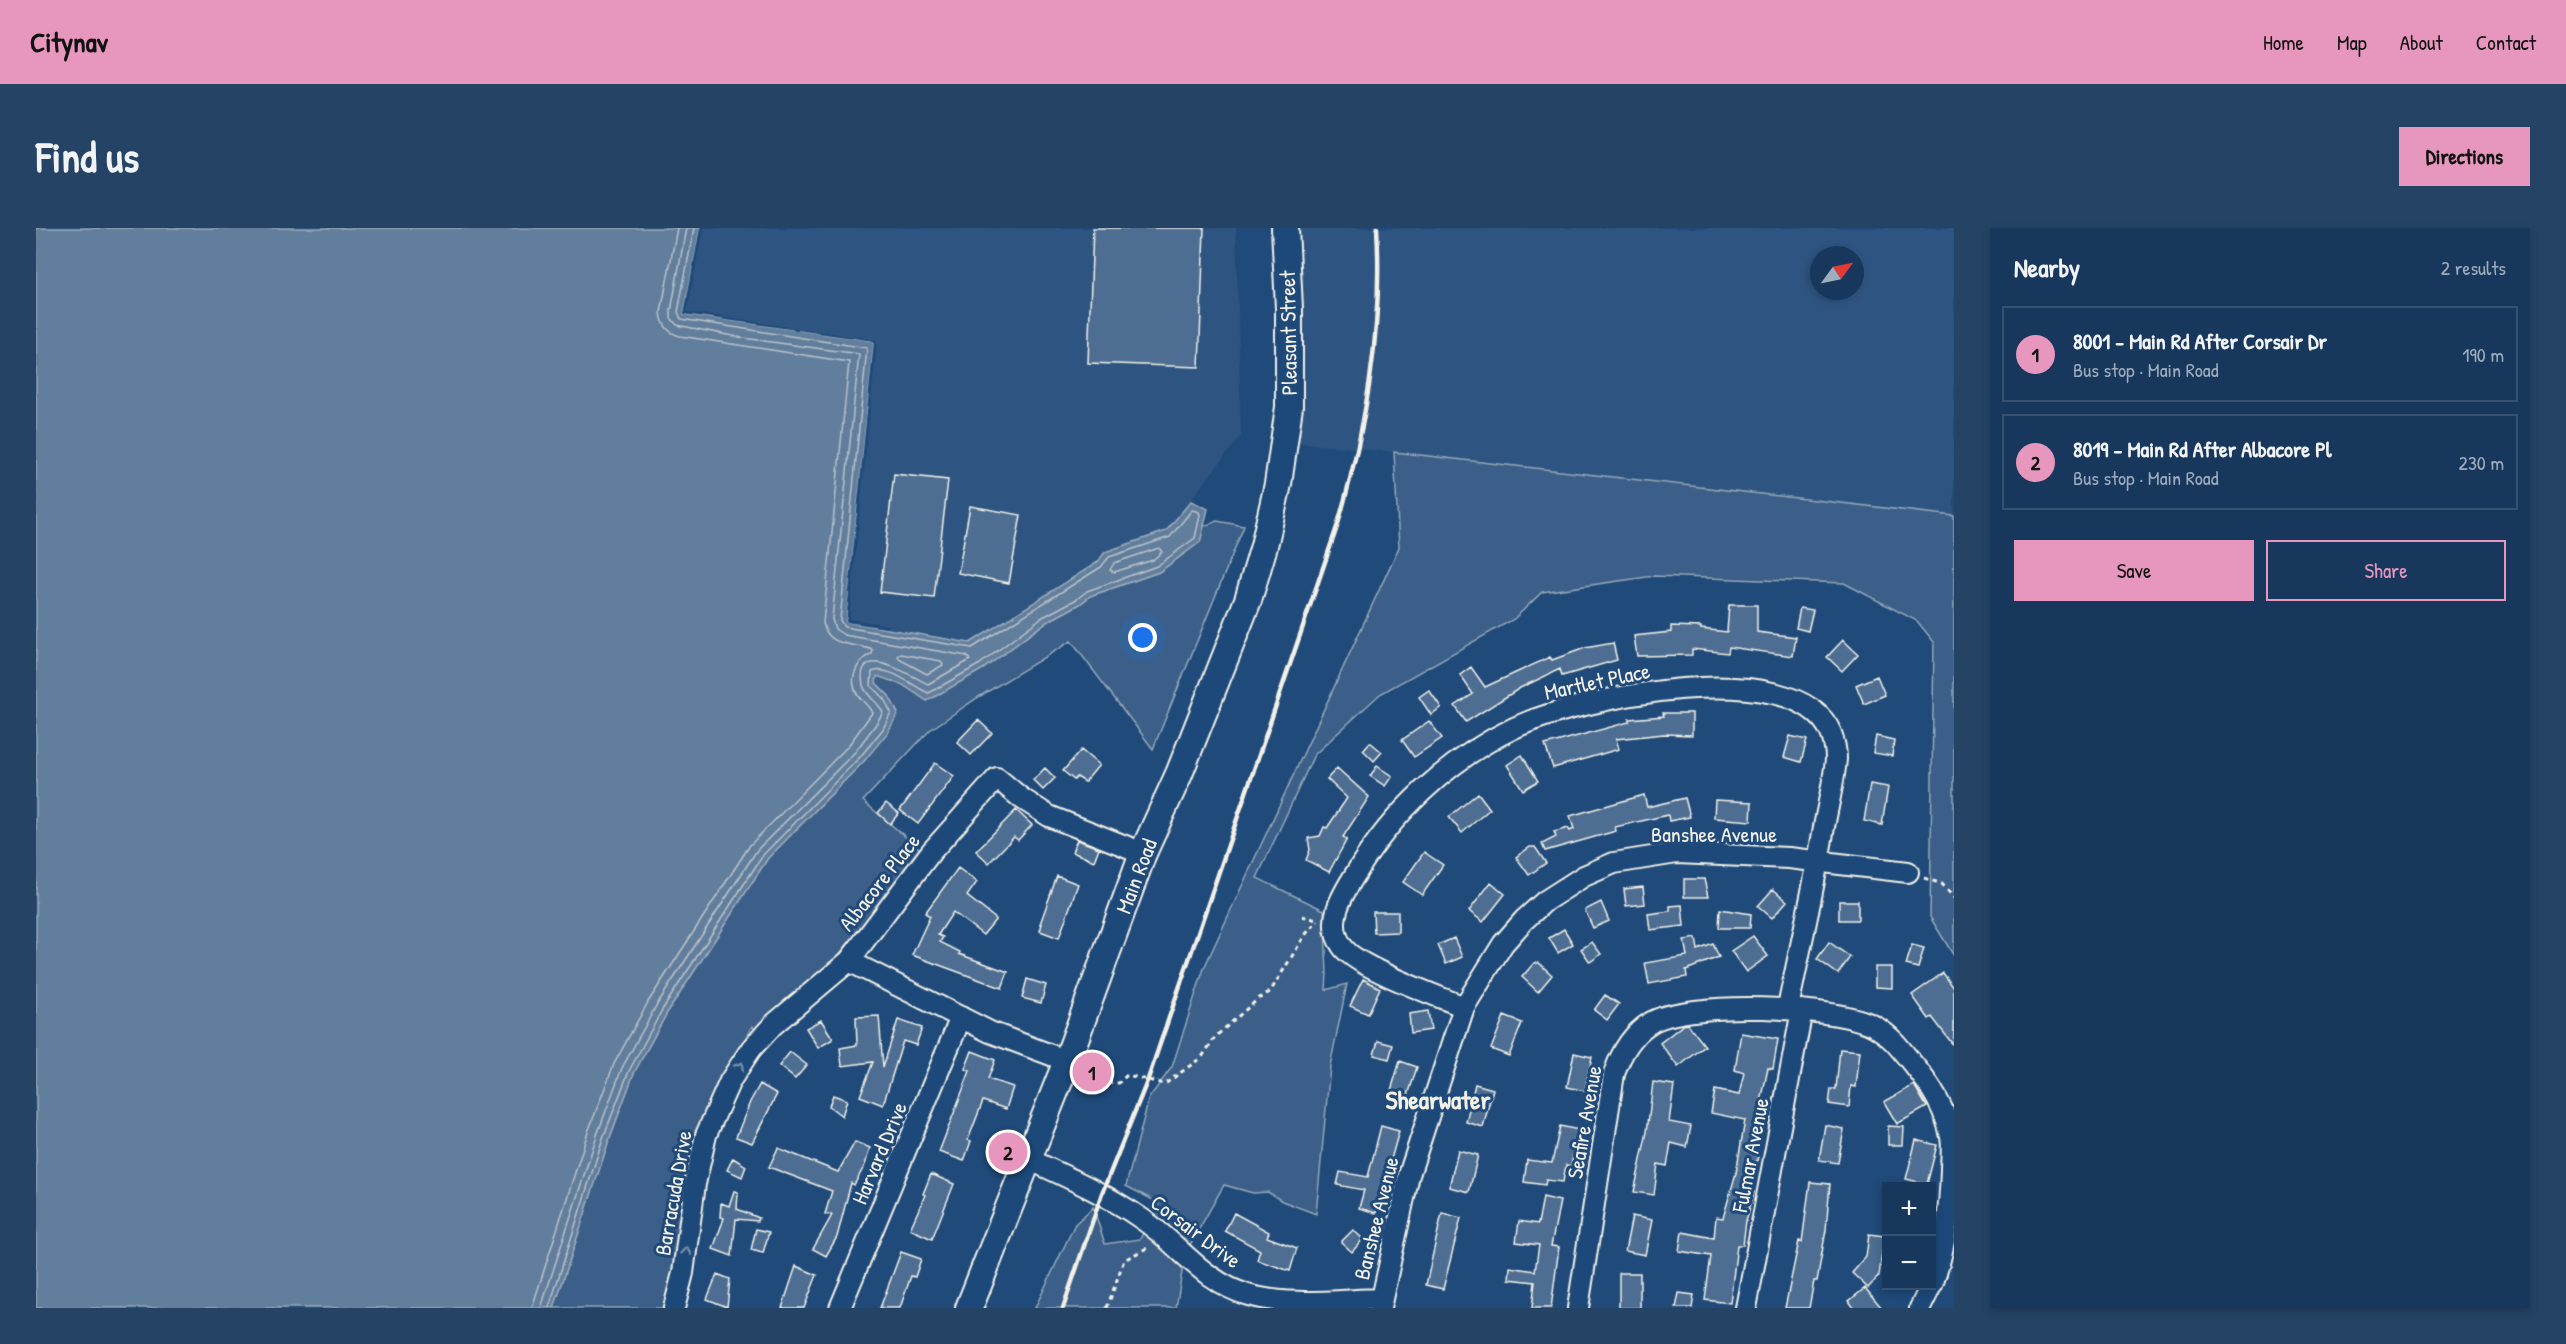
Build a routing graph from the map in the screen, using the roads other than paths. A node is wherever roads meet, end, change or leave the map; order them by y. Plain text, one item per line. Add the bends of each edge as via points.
1 (1285, 228) edge
2 (1285, 438) joint
3 (1143, 853) junction
4 (1818, 862) junction
5 (1908, 872) road end
6 (849, 961) junction
7 (1464, 1007) junction
8 (1795, 1009) junction
9 (961, 1017) junction
10 (1067, 1061) junction
11 (1029, 1159) junction
12 (1952, 1212) edge
13 (1936, 1268) edge
14 (1929, 1290) edge
15 (1380, 1303) edge
16 (674, 1308) edge
17 (840, 1308) edge
18 (969, 1308) edge
19 (1578, 1308) edge
20 (1746, 1308) edge
21 (1920, 1308) edge

1 - 2 main road, Pleasant Street via 1289,371
2 - 3 main road, Main Road via 1264,546 1248,600
3 - 6 street, Albacore Place via 1049,816 997,777 931,852
3 - 10 main road, Main Road
4 - 5 street, Banshee Avenue
4 - 7 street, Banshee Avenue via 1677,853 1614,863 1545,901 1524,920 1503,944
4 - 7 street, Martlet Place via 1836,752 1832,734 1818,714 1797,700 1752,690 1660,691 1616,697 1514,728 1454,766 1400,814 1367,855 1327,921 1352,957
4 - 8 street, Martlet Place
6 - 9 street, Albacore Place
16 -> 6 street, Barracuda Drive via 683,1273 695,1184 706,1135 721,1098 751,1049
7 - 15 street, Banshee Avenue via 1409,1175
8 - 12 street, Seafire Avenue via 1853,1017 1874,1026 1891,1038 1918,1070 1941,1109 1951,1139
8 - 19 street, Seafire Avenue via 1676,1012 1649,1023 1625,1047 1614,1074
8 - 20 street, Fulmar Avenue
9 - 10 street, Albacore Place
9 - 17 street, Harvard Drive
10 - 11 main road, Main Road
11 - 15 street, Corsair Drive via 1102,1193 1144,1220 1213,1279 1246,1294 1286,1301
11 - 18 main road, Main Road
12 - 13 street, Seafire Avenue
14 - 21 street, Seafire Avenue

